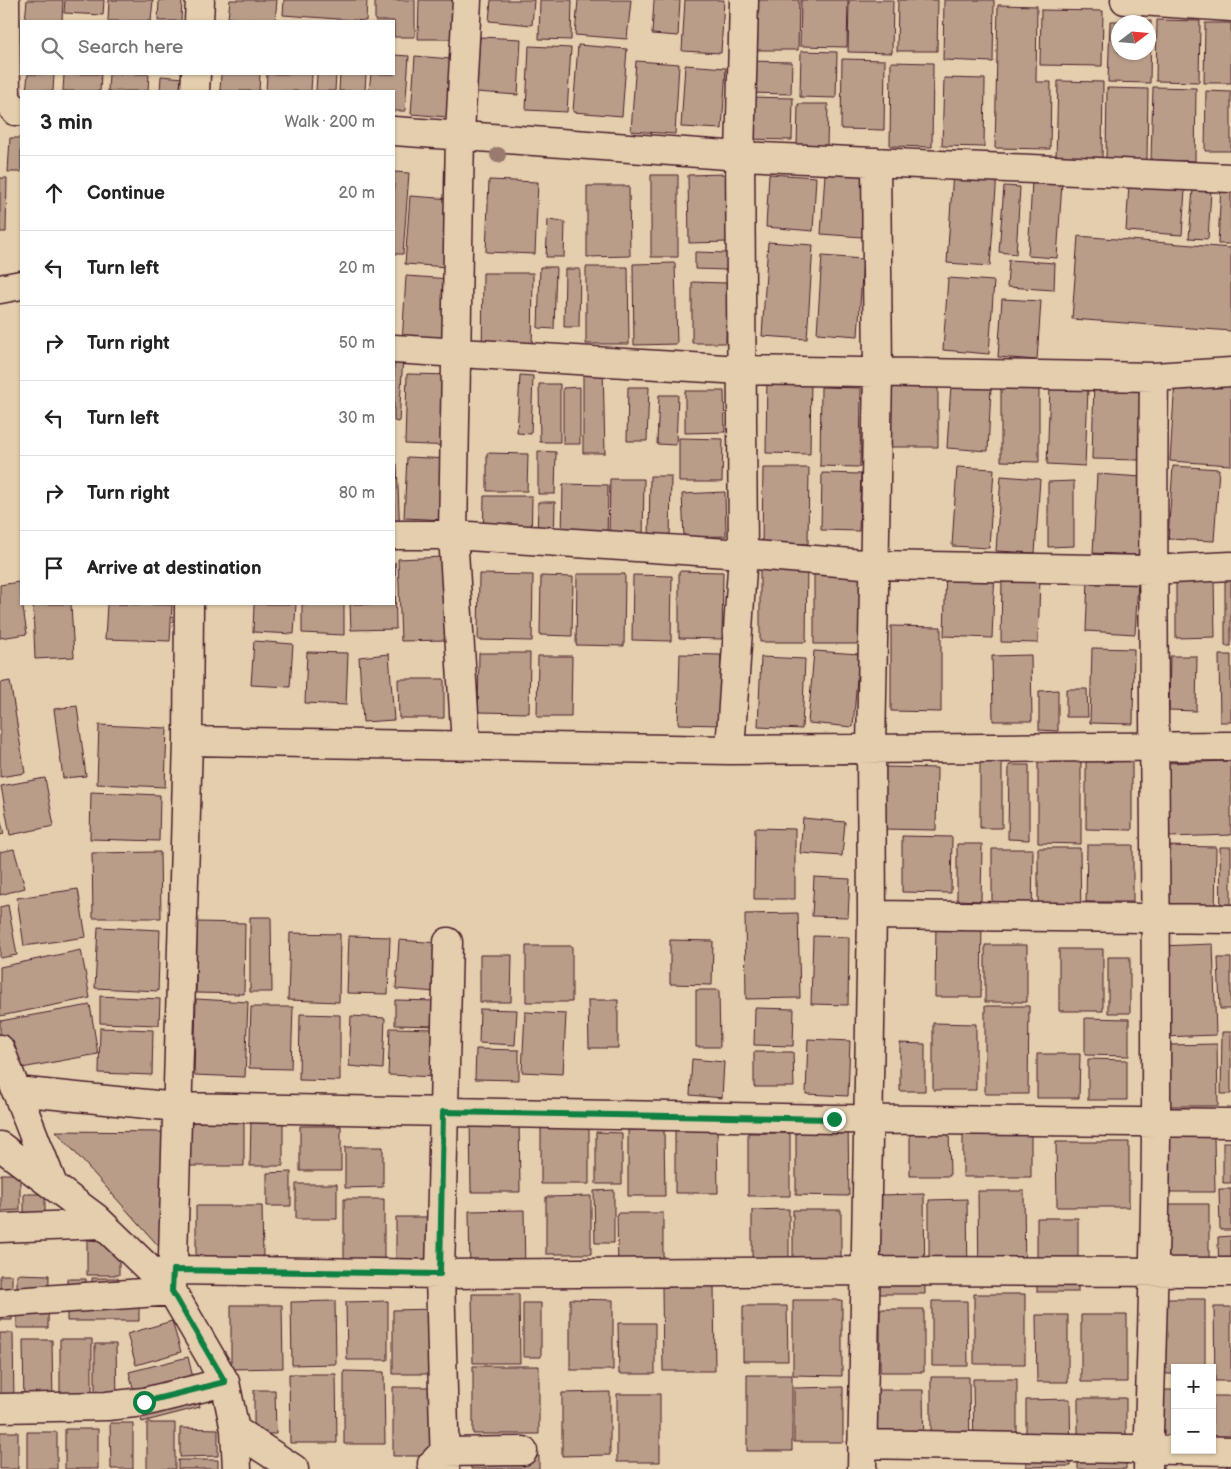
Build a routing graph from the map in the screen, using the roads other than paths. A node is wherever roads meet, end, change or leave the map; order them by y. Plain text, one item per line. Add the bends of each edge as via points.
1 (5, 0) edge
2 (200, 0) edge
3 (467, 0) edge
4 (744, 0) edge
5 (1124, 0) edge
6 (1231, 6) edge
7 (199, 20) edge
8 (2, 49) edge
9 (196, 75) edge
10 (195, 90) edge
11 (20, 111) edge
12 (395, 131) edge
13 (460, 134) junction
14 (740, 156) junction
15 (876, 162) junction
16 (1231, 178) edge
17 (20, 284) edge
18 (0, 290) edge
19 (395, 349) edge
20 (456, 352) junction
21 (741, 370) junction
22 (878, 372) junction
23 (1231, 372) edge
24 (1154, 377) junction
25 (395, 536) edge
26 (453, 536) junction
27 (743, 554) junction
28 (875, 565) junction
29 (1231, 566) edge
30 (1151, 570) junction
31 (190, 605) edge
32 (188, 741) junction
33 (466, 745) junction
34 (1231, 746) edge
35 (1153, 747) junction
36 (871, 748) junction
37 (730, 750) junction
38 (872, 915) junction
39 (1156, 918) junction
40 (1231, 919) edge
41 (448, 942) dead end
42 (0, 1050) edge
43 (16, 1091) junction
44 (177, 1107) junction
45 (443, 1112) junction
46 (868, 1119) junction
47 (1156, 1122) junction
48 (1231, 1123) edge
49 (0, 1146) edge
50 (54, 1186) junction
51 (102, 1224) junction
52 (0, 1228) edge
53 (1153, 1270) junction
54 (865, 1271) junction
55 (1231, 1272) edge
56 (440, 1274) junction
57 (172, 1280) junction
58 (0, 1303) edge
59 (225, 1382) junction
60 (0, 1408) edge
61 (235, 1430) junction
62 (523, 1451) dead end
63 (1231, 1451) edge
64 (862, 1456) edge
65 (1148, 1460) edge
66 (438, 1463) edge
67 (237, 1469) edge
68 (294, 1469) edge

1 - 8 street
2 - 7 street
3 - 13 street
4 - 14 street
5 - 6 street
8 - 11 street via 6,98 16,111
9 - 10 street
12 - 13 street
13 - 14 street
13 - 20 street
14 - 15 street
14 - 21 street
15 - 16 street
15 - 22 street
17 - 18 street
19 - 20 street
20 - 21 street
20 - 26 street
21 - 22 street
21 - 27 street
22 - 24 street
22 - 28 street
23 - 24 street
24 - 30 street
25 - 26 street
26 - 27 street
26 - 33 street
27 - 28 street
27 - 37 street
28 - 30 street
28 - 36 street
29 - 30 street
30 - 35 street
31 - 32 street
32 - 33 street
32 - 44 street
33 - 37 street
34 - 35 street
35 - 36 street
35 - 39 street
36 - 37 street
36 - 38 street
38 - 39 street
38 - 46 street
39 - 40 street
39 - 47 street
41 - 45 street
42 - 43 street
43 - 44 street
43 - 50 street
44 - 45 street
44 - 57 street
45 - 46 street
45 - 56 street
46 - 47 street
46 - 54 street
47 - 48 street
47 - 53 street
49 - 50 street
50 - 51 street
51 - 52 street
51 - 57 street
53 - 54 street
53 - 55 street
53 - 65 street
54 - 56 street
54 - 64 street
56 - 57 street
56 - 66 street
57 - 58 street
57 - 59 street
59 - 60 street via 144,1402
59 - 61 street
61 - 67 street
61 - 68 street
62 - 66 street
63 - 65 street
64 - 65 street

